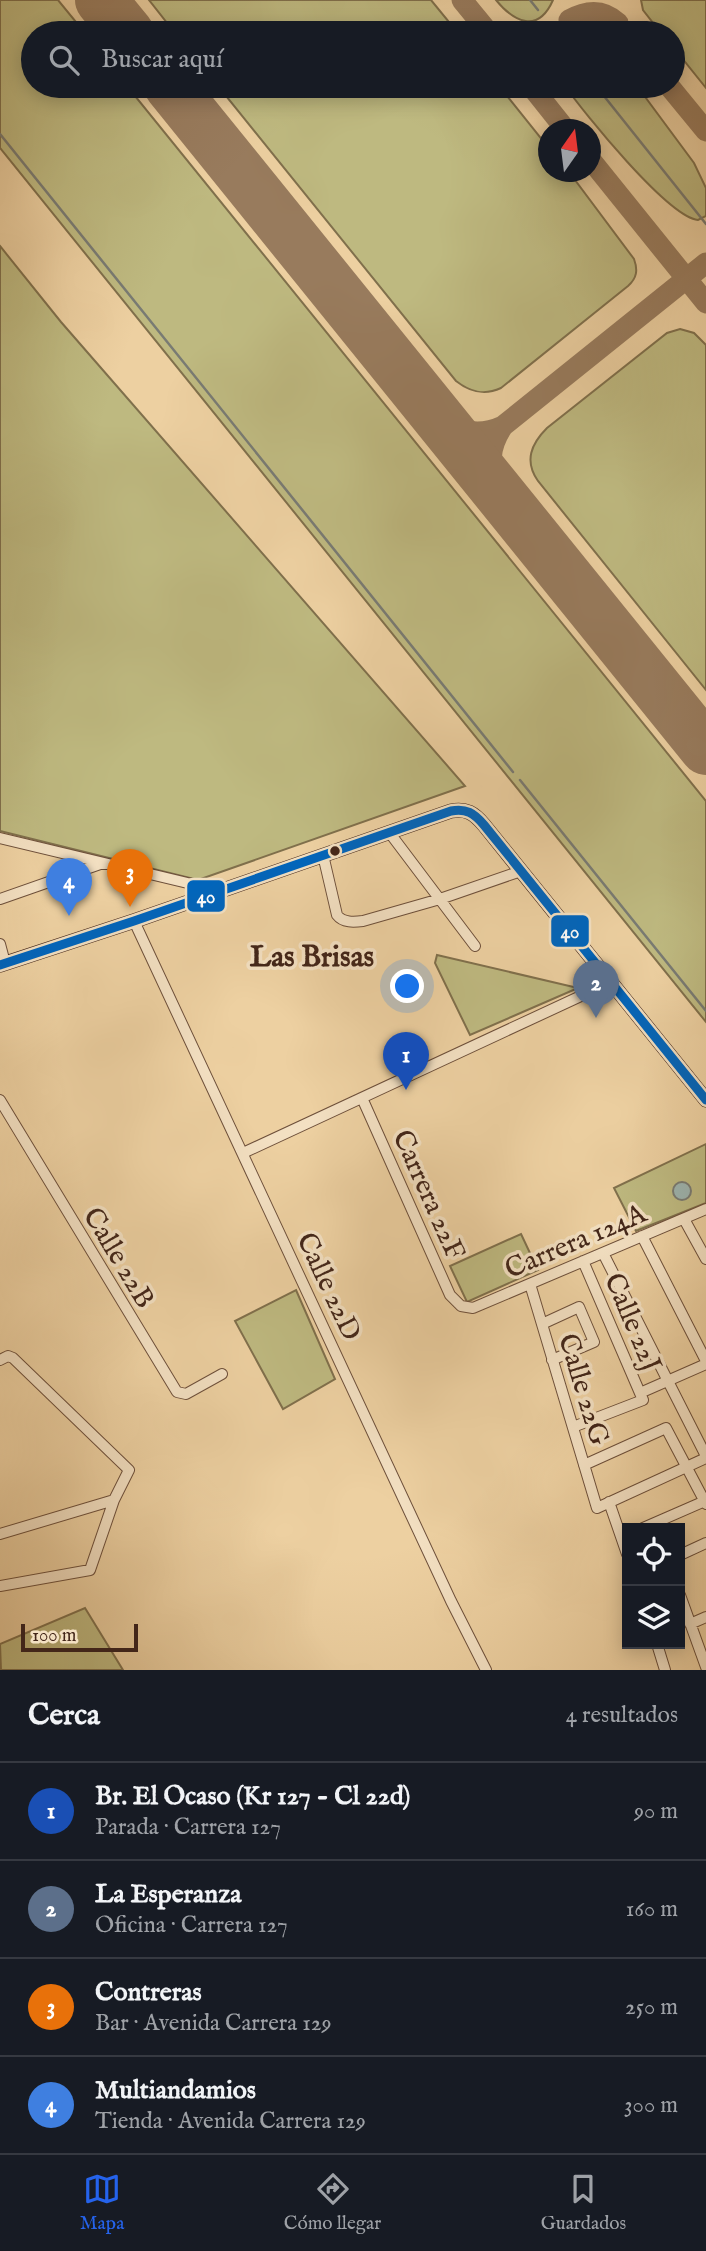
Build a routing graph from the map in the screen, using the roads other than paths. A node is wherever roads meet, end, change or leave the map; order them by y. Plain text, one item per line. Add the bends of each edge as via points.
1 (389, 832) junction
2 (0, 838) edge
3 (323, 855) junction
4 (103, 862) junction
5 (521, 871) junction
6 (220, 891) junction
7 (0, 899) edge
8 (440, 899) junction
9 (134, 921) junction
10 (475, 946) dead end
11 (2, 956) edge
12 (611, 982) junction
13 (362, 1098) junction
14 (0, 1100) edge
15 (706, 1100) edge
16 (243, 1153) junction
17 (706, 1209) edge
18 (684, 1219) junction
19 (642, 1236) junction
20 (603, 1253) junction
21 (706, 1259) edge
22 (583, 1261) junction
23 (530, 1284) junction
24 (461, 1306) joint
25 (542, 1324) junction
26 (0, 1360) edge
27 (552, 1360) junction
28 (706, 1363) edge
29 (222, 1374) dead end
30 (668, 1381) junction
31 (641, 1396) junction
32 (573, 1427) junction
33 (706, 1457) edge
34 (584, 1465) junction
35 (687, 1467) junction
36 (114, 1500) junction
37 (609, 1502) junction
38 (705, 1502) edge
39 (659, 1523) edge
40 (622, 1530) edge
41 (0, 1534) edge
42 (706, 1543) edge
43 (685, 1553) edge
44 (0, 1586) edge
45 (685, 1610) edge
46 (706, 1617) edge
47 (690, 1624) junction
48 (659, 1649) edge
49 (706, 1667) edge
50 (486, 1670) edge
51 (665, 1670) edge

1 - 3 main road
1 - 5 main road via 451,811 471,812
1 - 8 street
2 - 4 street
3 - 6 main road
3 - 8 street via 337,915 346,921 363,921
4 - 6 street
4 - 7 street
5 - 8 street
5 - 12 main road
6 - 9 main road
8 - 10 street
9 - 11 main road
9 - 16 street, Calle 22D
12 - 13 street
12 - 15 main road
13 - 16 street
13 - 24 street, Carrera 22F via 450,1295
14 - 29 street, Calle 22B via 177,1392 186,1394
16 - 50 street, Calle 22D
17 - 18 street, Carrera 124A
18 - 19 street, Carrera 124A
18 - 21 street
19 - 20 street, Carrera 124A
19 - 28 street
20 - 22 street, Carrera 124A
20 - 30 street
22 - 23 street, Carrera 124A
22 - 31 street, Calle 22J
23 - 24 street, Carrera 124A via 473,1308
23 - 25 street, Calle 22G
25 - 27 street, Calle 22G
25 - 27 street via 579,1307 594,1342
26 - 36 street via 13,1358 128,1467 129,1474
27 - 32 street, Calle 22G
28 - 30 street
30 - 31 street
30 - 33 street
31 - 32 street
32 - 34 street, Calle 22G
33 - 35 street
34 - 35 street via 666,1428
34 - 37 street, Calle 22G via 597,1508
35 - 37 street
35 - 38 street
36 - 41 street
36 - 44 street via 90,1570
37 - 40 street
38 - 39 street
42 - 43 street
45 - 47 street
46 - 47 street
47 - 49 street
48 - 51 street

